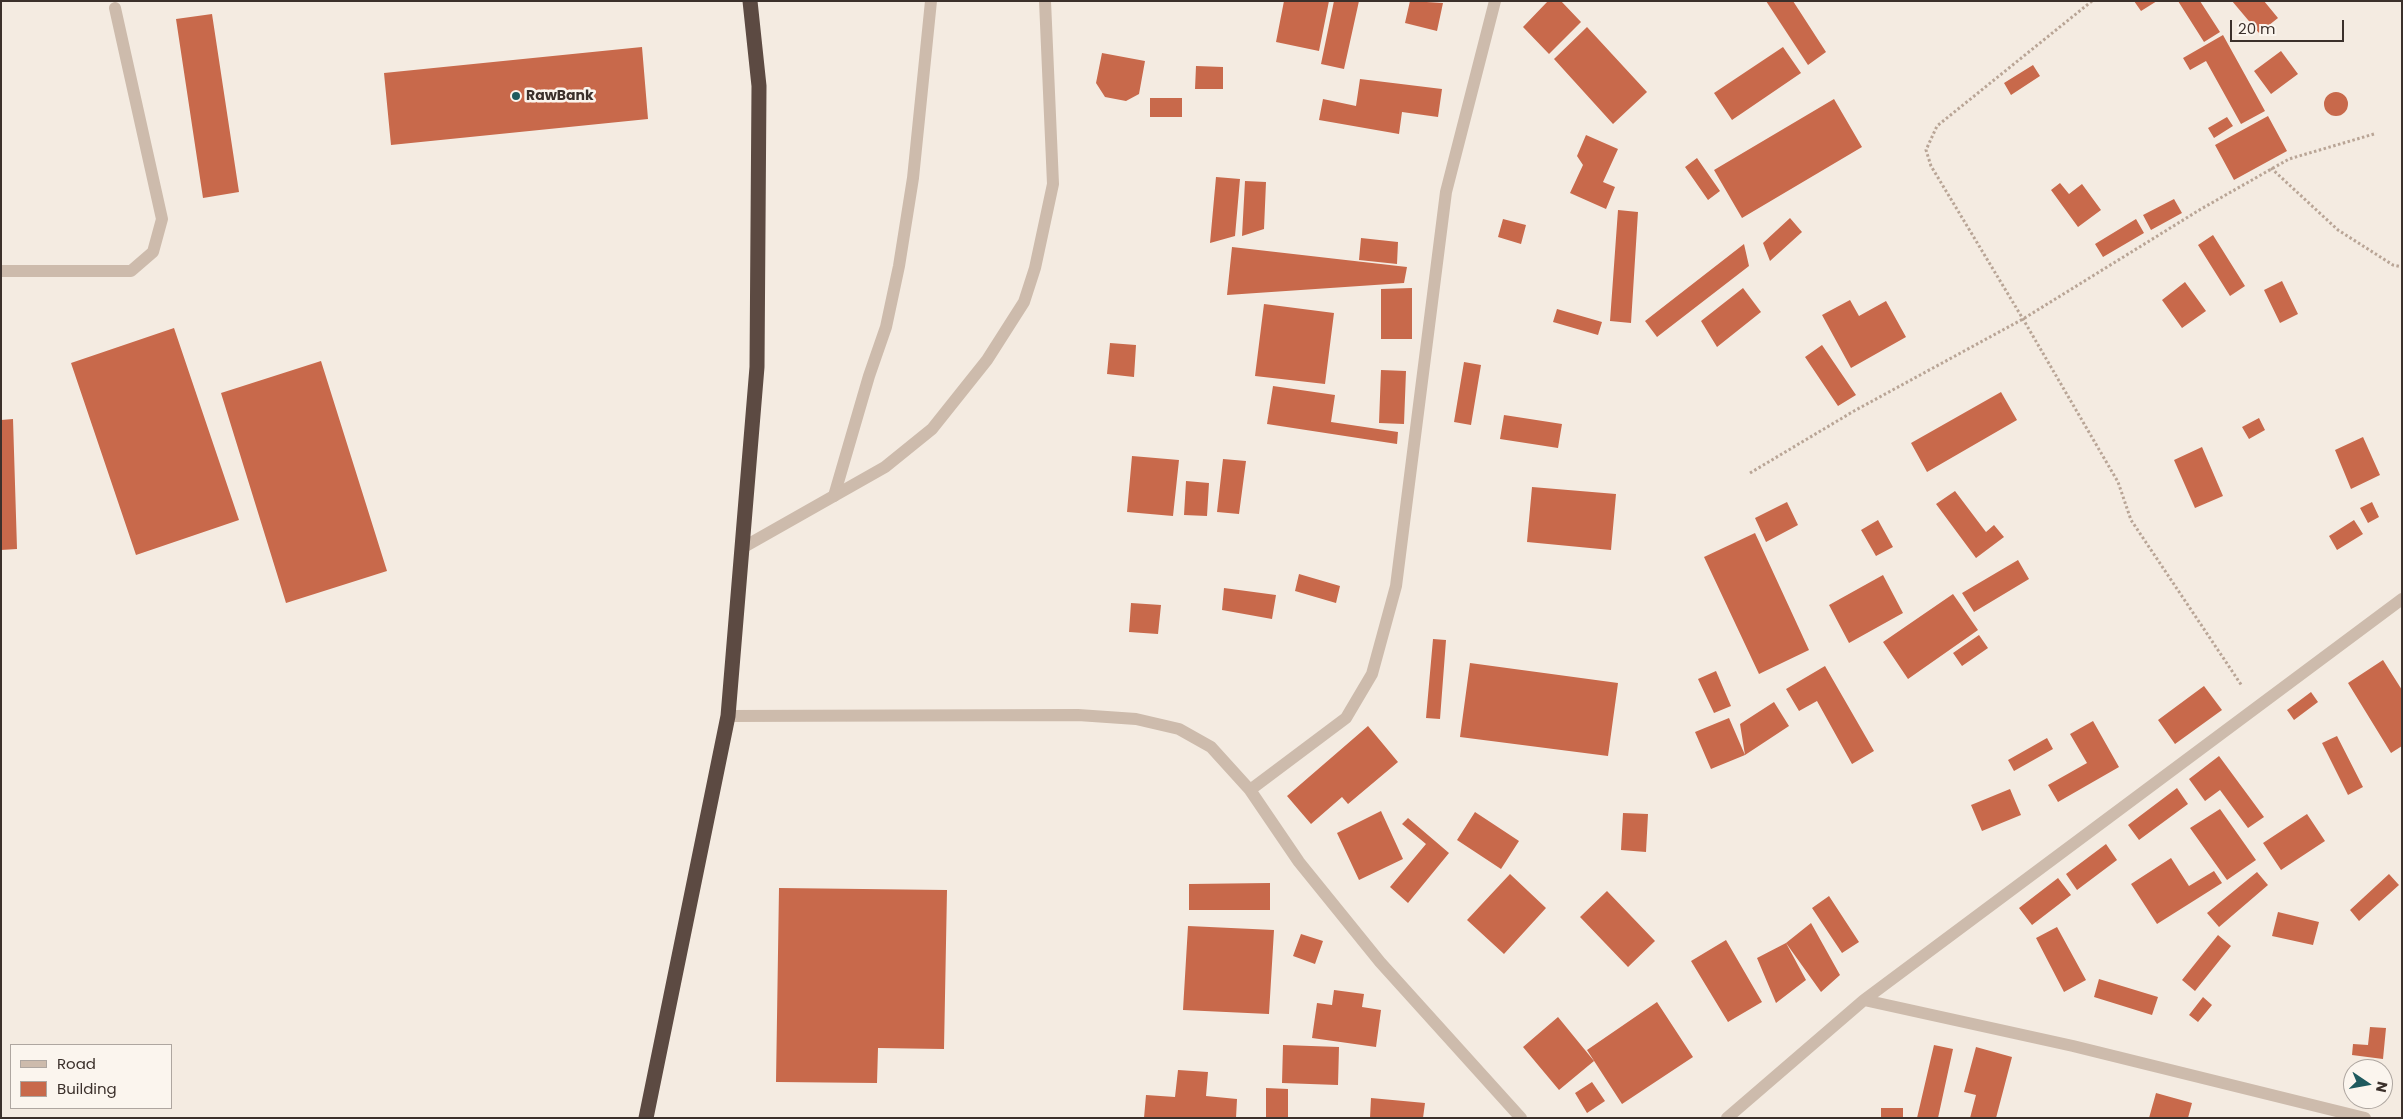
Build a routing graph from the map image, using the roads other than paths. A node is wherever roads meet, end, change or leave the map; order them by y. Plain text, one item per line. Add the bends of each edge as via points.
1 (750, 1) edge
2 (931, 1) edge
3 (1045, 1) edge
4 (1495, 1) edge
5 (114, 5) edge
6 (1, 271) edge
7 (834, 496) junction
8 (742, 548) junction
9 (2402, 599) edge
10 (728, 716) junction
11 (1250, 790) junction
12 (1864, 1000) junction
13 (647, 1117) edge
14 (1521, 1118) edge
15 (1727, 1118) edge
16 (2365, 1118) edge

1 - 8 highway via 759,86 757,367
2 - 7 street via 913,178 899,266 886,327
3 - 7 street via 1053,184 1035,268 1024,302 986,360 932,429 885,467
4 - 11 street via 1446,192 1396,586 1372,674 1346,718
5 - 6 street via 162,219 154,252 131,271
7 - 8 street
8 - 10 highway
9 - 12 street
10 - 11 street via 1078,716 1136,719 1180,729 1211,747
10 - 13 highway
11 - 14 street via 1299,862 1380,962
12 - 15 street
12 - 16 street via 2073,1046

